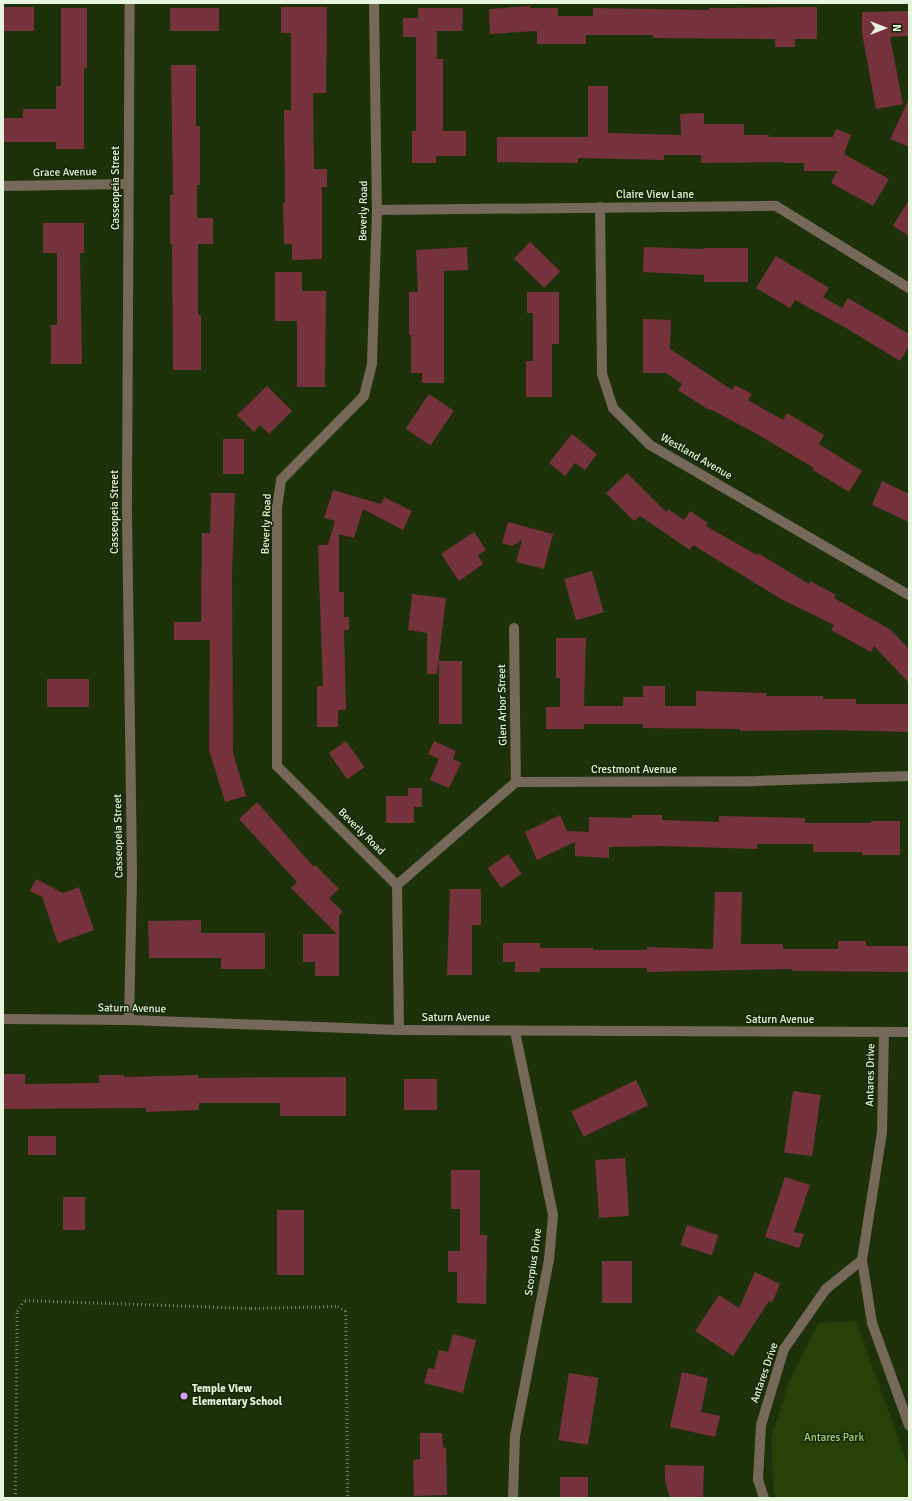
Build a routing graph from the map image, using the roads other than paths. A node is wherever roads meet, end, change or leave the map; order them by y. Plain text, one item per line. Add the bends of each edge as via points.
1 (130, 3) edge
2 (374, 3) edge
3 (128, 184) junction
4 (3, 186) edge
5 (600, 207) junction
6 (377, 210) junction
7 (909, 288) edge
8 (909, 594) edge
9 (514, 628) dead end
10 (909, 776) edge
11 (516, 782) junction
12 (397, 885) junction
13 (3, 1019) edge
14 (129, 1020) junction
15 (399, 1030) junction
16 (515, 1031) junction
17 (884, 1032) junction
18 (909, 1032) edge
19 (862, 1260) junction
20 (909, 1425) edge
21 (513, 1498) edge
22 (764, 1498) edge

1 - 3 street, Casseopeia Street
2 - 6 street, Beverly Road
3 - 4 street, Grace Avenue
3 - 14 street, Casseopeia Street via 127,500 132,872
5 - 6 street, Claire View Lane
5 - 7 street, Claire View Lane via 776,206
5 - 8 street, Westland Avenue via 602,374 613,408 650,445
6 - 12 street, Beverly Road via 372,364 364,396 281,480 277,506 277,766
9 - 11 street, Glen Arbor Street
10 - 11 street, Crestmont Avenue via 757,782
11 - 12 street
12 - 15 street
13 - 14 street, Saturn Avenue
14 - 15 street, Saturn Avenue
15 - 16 street, Saturn Avenue
16 - 17 street, Saturn Avenue
16 - 21 street, Scorpius Drive via 552,1215 549,1260 515,1436
17 - 18 street, Saturn Avenue
17 - 19 street, Antares Drive via 882,1132
19 - 20 street, Antares Drive via 872,1323
19 - 22 street, Antares Drive via 826,1289 784,1349 761,1425 758,1480

